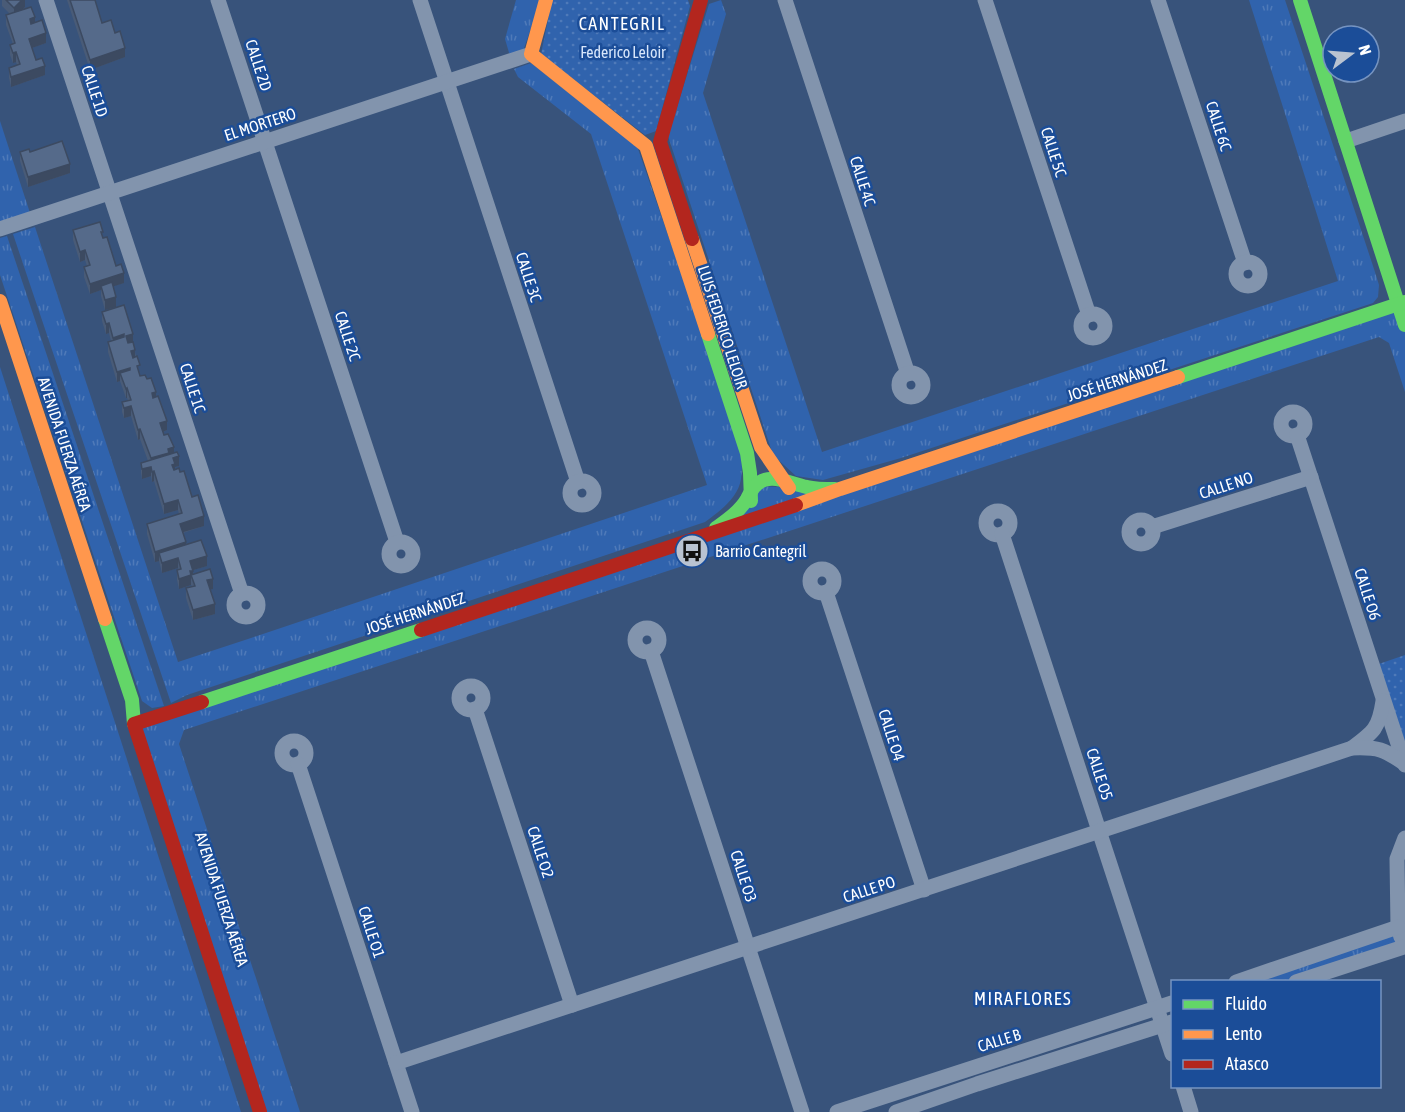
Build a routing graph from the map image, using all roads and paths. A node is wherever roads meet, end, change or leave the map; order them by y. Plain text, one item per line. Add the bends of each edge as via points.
1 (46, 0) edge
2 (218, 0) edge
3 (420, 0) edge
4 (546, 0) edge
5 (701, 0) edge
6 (785, 0) edge
7 (985, 0) edge
8 (1158, 0) edge
9 (1300, 0) edge
10 (531, 54) junction
11 (447, 82) junction
12 (1405, 121) edge
13 (1346, 141) junction
14 (265, 142) junction
15 (660, 142) junction
16 (646, 146) junction
17 (109, 193) junction
18 (0, 229) edge
19 (1245, 263) dead end
20 (0, 301) edge
21 (1402, 303) edge
22 (1089, 315) dead end
23 (1405, 324) edge
24 (908, 374) dead end
25 (1297, 435) dead end
26 (1311, 477) junction
27 (784, 480) junction
28 (578, 482) dead end
29 (840, 489) junction
30 (750, 494) junction
31 (788, 508) junction
32 (765, 516) junction
33 (1152, 527) dead end
34 (1002, 534) dead end
35 (706, 535) junction
36 (397, 543) dead end
37 (826, 592) dead end
38 (242, 594) dead end
39 (651, 651) dead end
40 (1383, 698) junction
41 (475, 709) dead end
42 (144, 725) junction
43 (1352, 748) junction
44 (161, 764) dead end
45 (298, 764) dead end
46 (1405, 764) edge
47 (1100, 832) junction
48 (1405, 838) edge
49 (924, 890) junction
50 (1401, 894) edge
51 (1398, 927) junction
52 (748, 947) junction
53 (1404, 948) edge
54 (1239, 980) edge
55 (1299, 980) edge
56 (1171, 1004) edge
57 (572, 1005) junction
58 (1157, 1008) junction
59 (1168, 1023) edge
60 (1171, 1042) edge
61 (396, 1064) junction
62 (1184, 1088) edge
63 (260, 1112) edge
64 (273, 1112) edge
65 (412, 1112) edge
66 (802, 1112) edge
67 (837, 1112) edge
68 (896, 1112) edge
69 (1191, 1112) edge

1 - 17 street, CALLE 1D
2 - 14 street, CALLE 2D
3 - 11 street, CALLE 3C
4 - 10 main road
5 - 15 main road
6 - 24 street, CALLE 4C
7 - 22 street, CALLE 5C
8 - 19 street, CALLE 6C
9 - 13 main road
10 - 11 street, EL MORTERO
10 - 16 main road
11 - 14 street, EL MORTERO
11 - 28 street, CALLE 3C
12 - 13 street
13 - 21 main road
14 - 17 street, EL MORTERO
14 - 36 street, CALLE 2C
15 - 16 main road
15 - 27 main road, LUIS FEDERICO LELOIR via 761,447
16 - 30 main road, LUIS FEDERICO LELOIR via 747,453
17 - 18 street, EL MORTERO
17 - 38 street, CALLE 1C
20 - 42 main road, AVENIDA FUERZA AÉREA via 132,700
21 - 23 main road
21 - 29 main road, JOSÉ HERNÁNDEZ
25 - 26 street, CALLE O6
26 - 33 street, CALLE NO
26 - 40 street, CALLE O6
27 - 29 main road, JOSÉ HERNÁNDEZ via 805,487
27 - 30 main road, JOSÉ HERNÁNDEZ via 760,481
27 - 31 main road, LUIS FEDERICO LELOIR via 791,499
29 - 31 main road, JOSÉ HERNÁNDEZ
30 - 32 main road via 757,512
30 - 35 main road, JOSÉ HERNÁNDEZ via 735,514
31 - 32 main road, JOSÉ HERNÁNDEZ
32 - 35 main road, JOSÉ HERNÁNDEZ
34 - 47 street, CALLE O5
35 - 42 main road, JOSÉ HERNÁNDEZ
37 - 49 street, CALLE O4
39 - 52 street, CALLE O3
40 - 43 street, CALLE PO via 1380,719 1371,735
40 - 46 street, CALLE O6
41 - 57 street, CALLE O2
42 - 63 main road, AVENIDA FUERZA AÉREA
43 - 46 street, CALLE PO via 1372,747
43 - 47 street, CALLE PO
44 - 64 main road, AVENIDA FUERZA AÉREA
45 - 61 street, CALLE O1
47 - 49 street, CALLE PO
47 - 58 street, CALLE O5
48 - 50 street via 1397,859
49 - 52 street, CALLE PO
50 - 51 street
51 - 53 street
51 - 54 street
52 - 57 street, CALLE PO
52 - 66 street, CALLE O3
53 - 55 street
56 - 58 street, CALLE B
57 - 61 street, CALLE PO
58 - 59 street, CALLE O5
58 - 67 street, CALLE B
59 - 60 street, CALLE O5
59 - 68 street
61 - 65 street, CALLE O1
62 - 69 street

